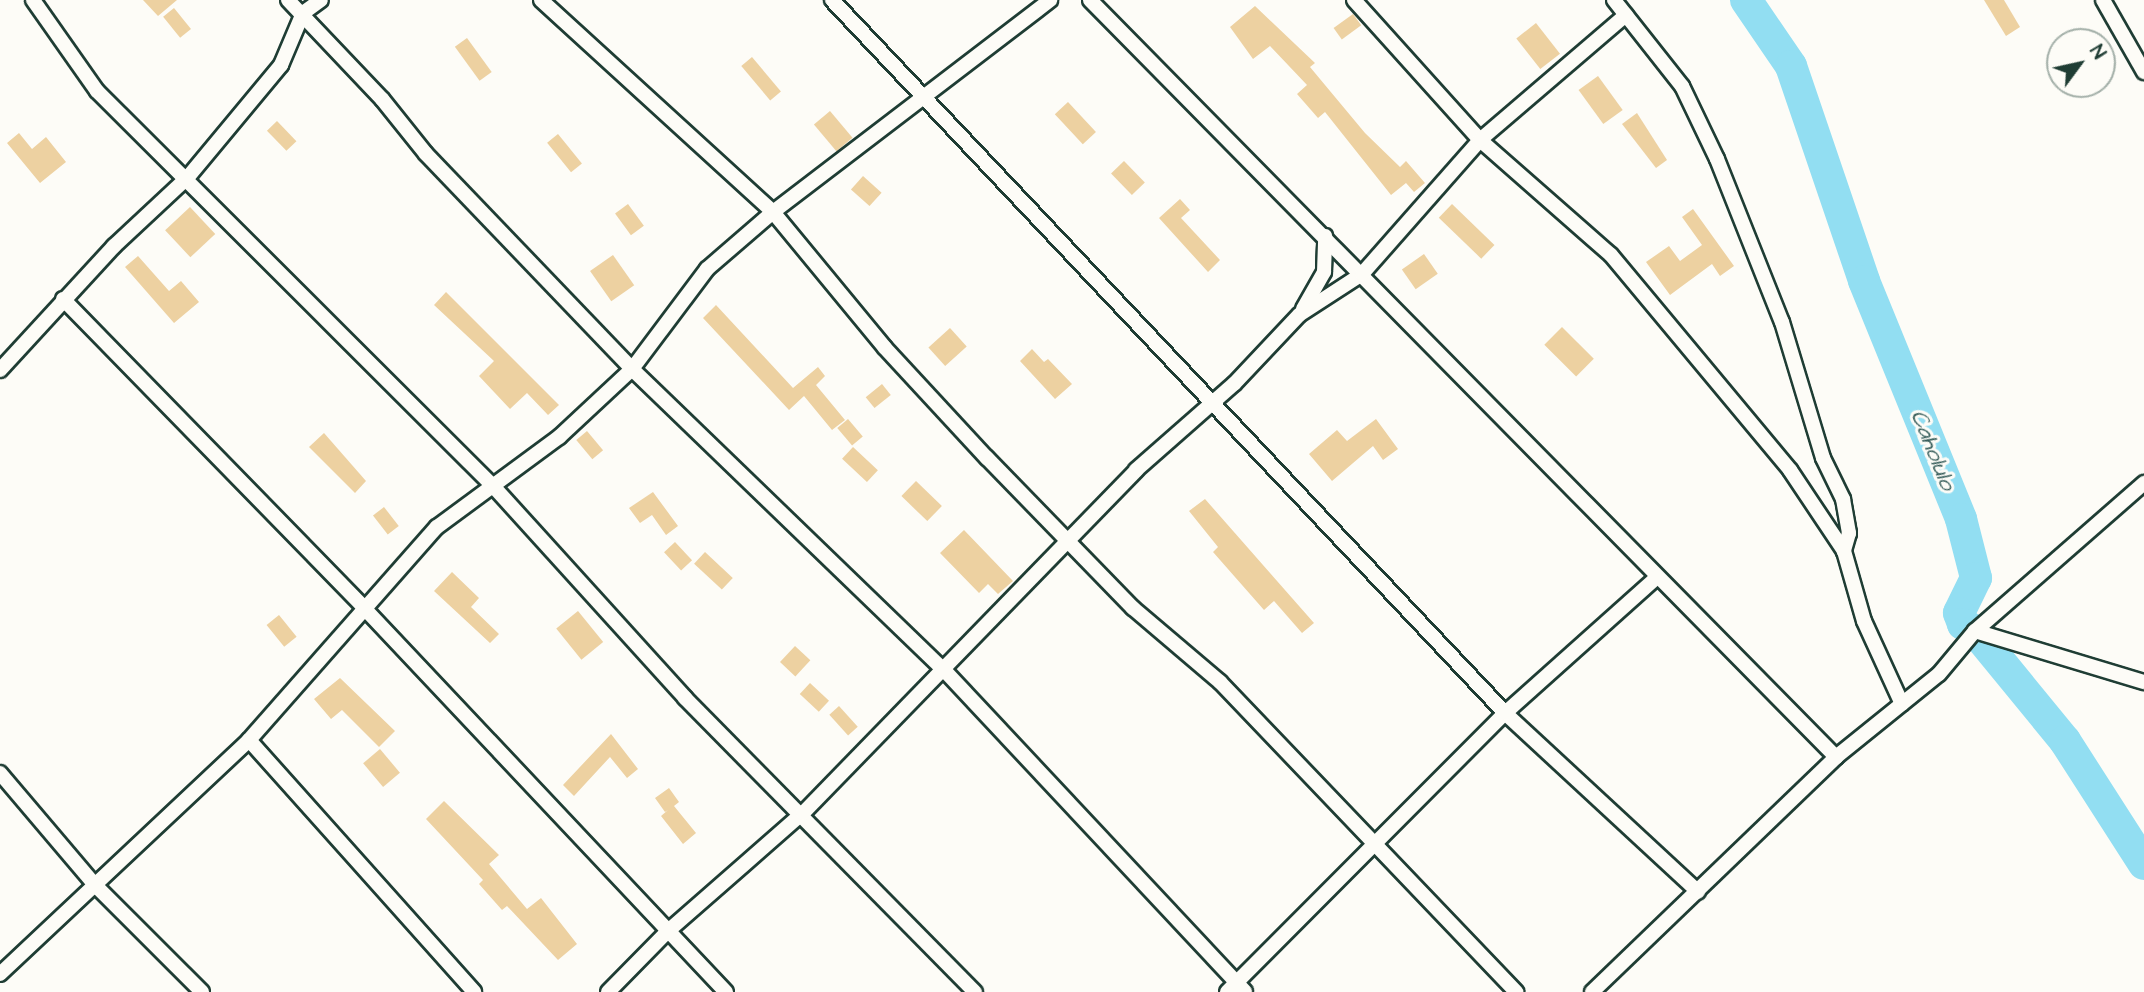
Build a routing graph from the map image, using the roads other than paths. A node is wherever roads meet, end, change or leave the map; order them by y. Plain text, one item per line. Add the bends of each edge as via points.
1 (33, 0) edge
2 (289, 0) edge
3 (321, 0) edge
4 (541, 0) edge
5 (832, 0) edge
6 (1050, 0) edge
7 (1090, 0) edge
8 (1353, 0) edge
9 (1614, 0) edge
10 (2103, 0) edge
11 (303, 13) junction
12 (1626, 15) junction
13 (2144, 72) edge
14 (924, 94) junction
15 (1480, 140) junction
16 (188, 177) junction
17 (773, 212) junction
18 (1325, 236) junction
19 (1362, 274) junction
20 (63, 299) junction
21 (1299, 315) junction
22 (632, 369) junction
23 (0, 370) edge
24 (1211, 405) junction
25 (2144, 483) edge
26 (494, 486) junction
27 (1069, 544) junction
28 (1844, 551) junction
29 (1657, 577) junction
30 (366, 610) junction
31 (1975, 631) junction
32 (945, 671) junction
33 (2144, 682) edge
34 (1902, 704) junction
35 (1505, 713) junction
36 (249, 740) junction
37 (1836, 757) junction
38 (0, 773) edge
39 (803, 813) junction
40 (1377, 842) junction
41 (96, 886) junction
42 (1698, 892) junction
43 (668, 931) junction
44 (0, 974) edge
45 (1236, 989) edge
46 (202, 992) edge
47 (474, 992) edge
48 (608, 992) edge
49 (726, 992) edge
50 (975, 992) edge
51 (1516, 992) edge
52 (1592, 992) edge

1 - 16 street via 97,91
2 - 11 street
3 - 11 street
4 - 17 street
5 - 14 street
6 - 14 street
7 - 18 street
8 - 15 street
9 - 12 street
10 - 13 street
11 - 16 street via 281,65
11 - 22 street via 426,154
12 - 15 street
12 - 28 street via 1682,86 1717,159 1783,322 1824,458 1843,499 1849,533
14 - 17 street
14 - 24 street
15 - 19 street
15 - 28 street via 1611,255 1790,470
16 - 20 street
16 - 26 street via 364,361
17 - 22 street via 707,269
17 - 27 street via 885,348
18 - 19 street
18 - 21 street via 1324,272
19 - 21 street
19 - 29 street via 1532,454
20 - 23 street
20 - 30 street
21 - 24 street
22 - 26 street via 559,437
22 - 32 street
24 - 27 street via 1136,470
24 - 35 street
25 - 31 street
26 - 30 street via 436,527
26 - 39 street via 685,698
27 - 32 street
27 - 40 street via 1133,608 1220,682
28 - 34 street via 1861,612
29 - 35 street
29 - 37 street via 1704,618
30 - 36 street
30 - 43 street
31 - 33 street
31 - 34 street via 1939,674
32 - 39 street
32 - 45 street
34 - 37 street
35 - 40 street
35 - 42 street
36 - 41 street
36 - 47 street
37 - 42 street
38 - 41 street
39 - 43 street
39 - 50 street
40 - 45 street
40 - 51 street
41 - 44 street
41 - 46 street
42 - 52 street
43 - 48 street
43 - 49 street

